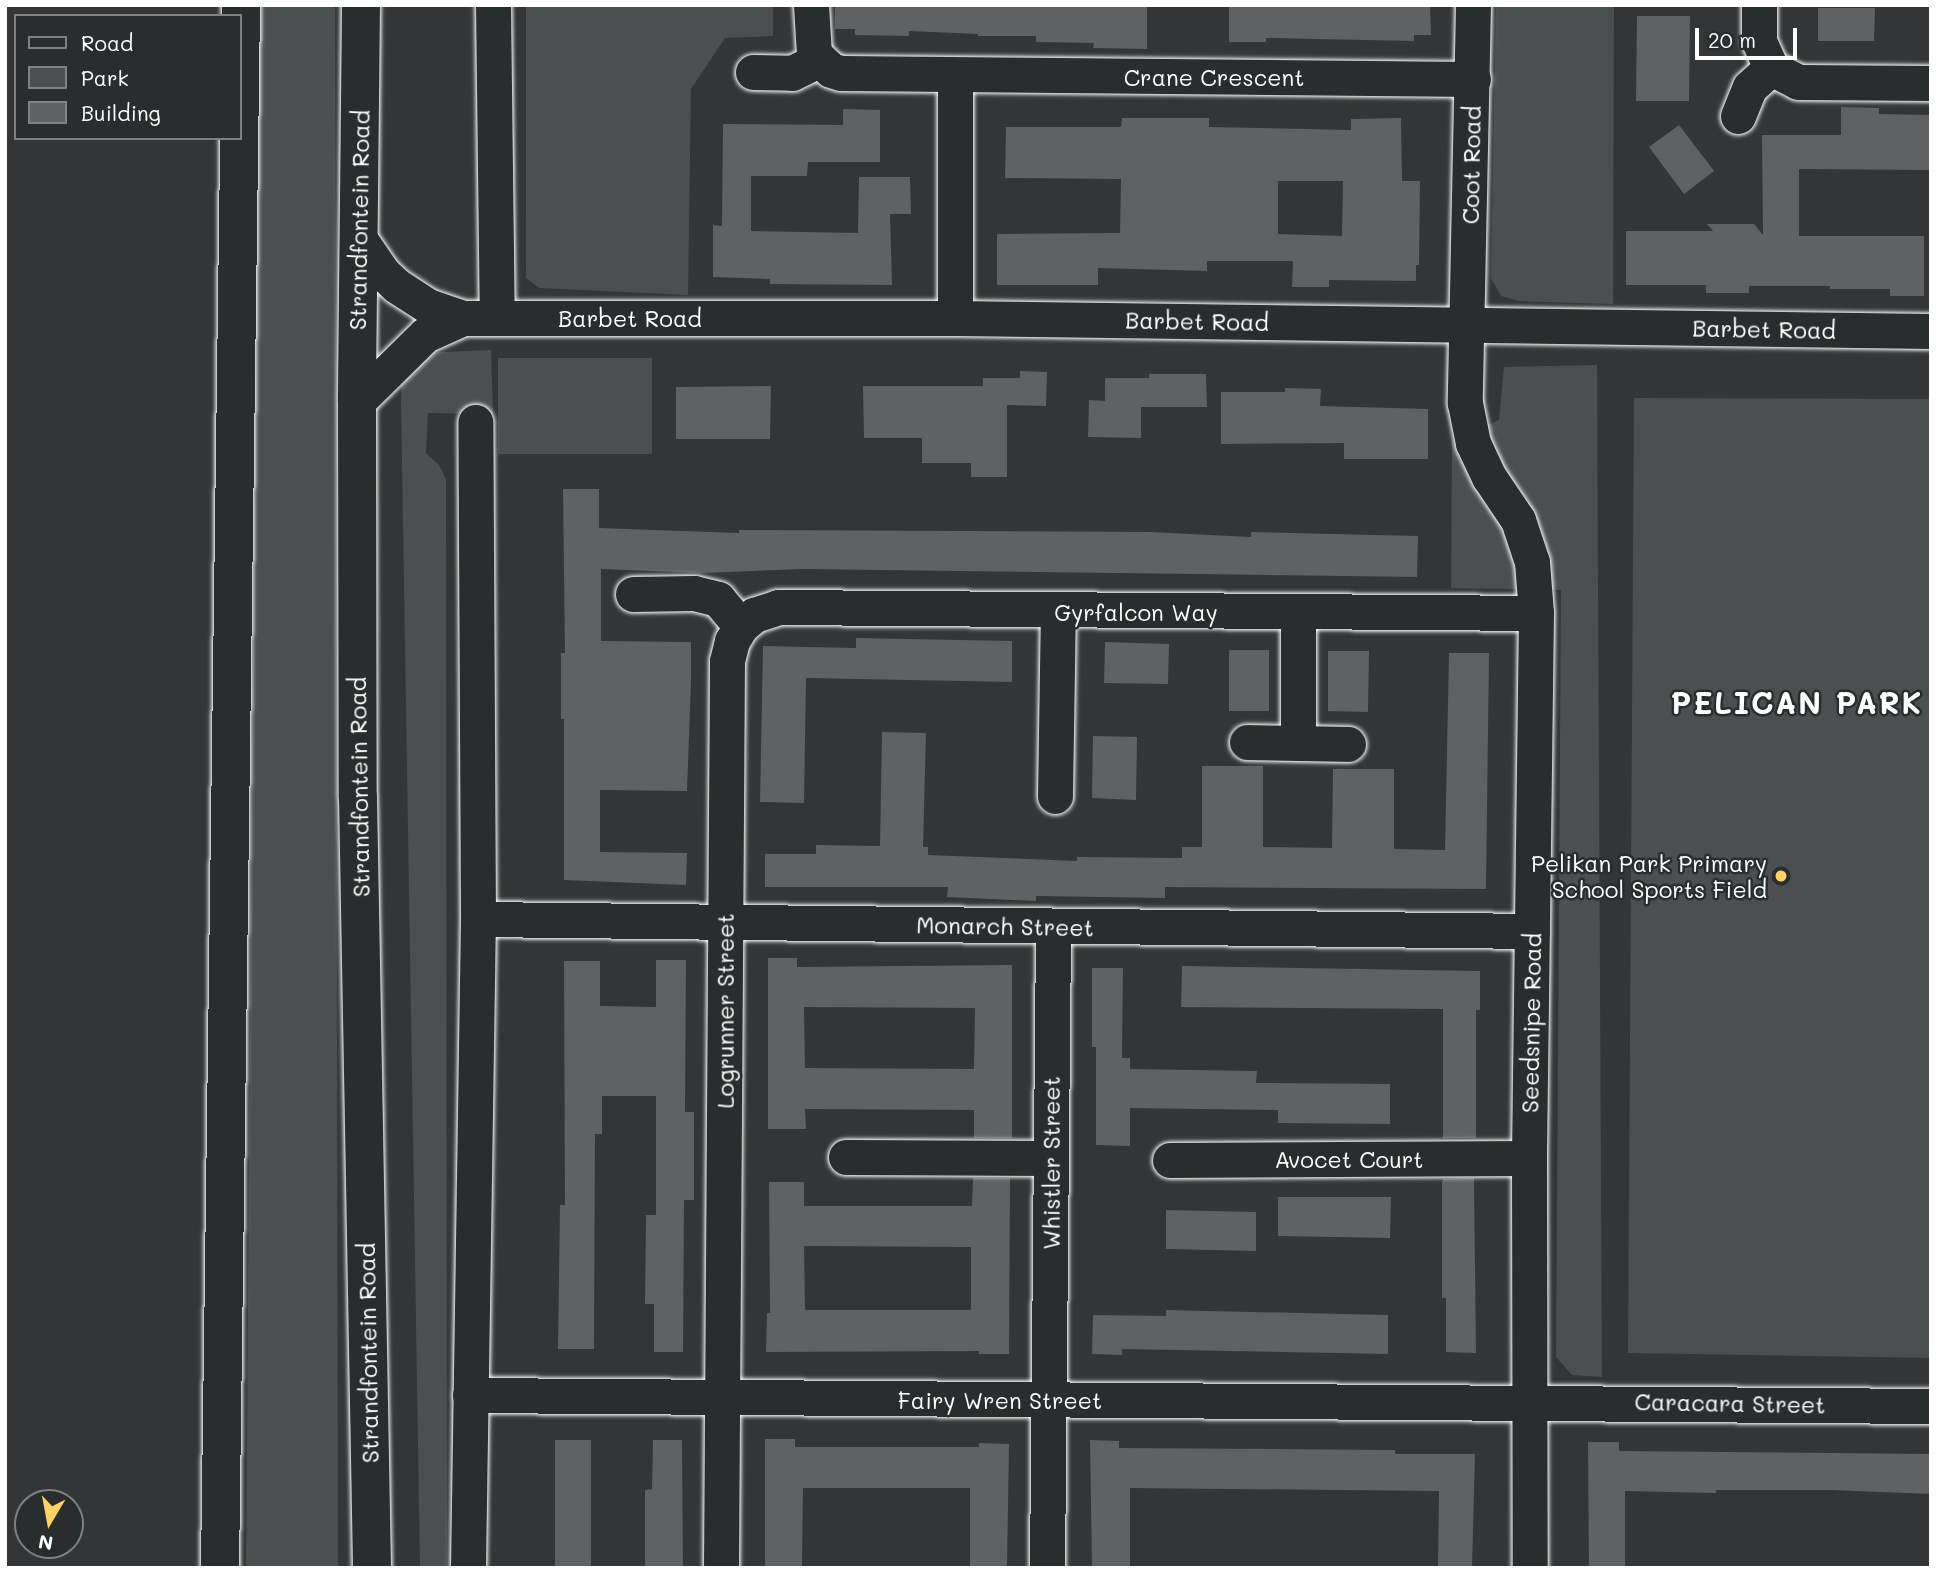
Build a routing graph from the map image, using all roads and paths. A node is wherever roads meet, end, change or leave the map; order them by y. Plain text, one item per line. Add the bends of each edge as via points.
1 (361, 5) edge
2 (493, 5) edge
3 (811, 5) edge
4 (1474, 5) edge
5 (1759, 5) edge
6 (819, 60) junction
7 (1771, 68) junction
8 (754, 72) dead end
9 (955, 76) junction
10 (1473, 79) junction
11 (1931, 83) edge
12 (1738, 116) dead end
13 (239, 140) edge
14 (359, 238) junction
15 (463, 318) junction
16 (497, 318) junction
17 (955, 318) junction
18 (1467, 325) junction
19 (1931, 331) edge
20 (357, 402) junction
21 (475, 422) dead end
22 (633, 594) dead end
23 (1058, 611) junction
24 (1298, 613) junction
25 (1536, 613) junction
26 (741, 626) junction
27 (1247, 742) dead end
28 (1298, 743) junction
29 (1348, 744) dead end
30 (1055, 796) dead end
31 (478, 919) junction
32 (725, 923) junction
33 (1053, 926) junction
34 (1532, 931) junction
35 (846, 1157) dead end
36 (1050, 1158) junction
37 (1529, 1158) junction
38 (1170, 1160) dead end
39 (470, 1395) junction
40 (722, 1399) junction
41 (1050, 1400) junction
42 (1529, 1401) junction
43 (1931, 1406) edge
44 (220, 1568) edge
45 (372, 1568) edge
46 (468, 1568) edge
47 (721, 1568) edge
48 (1047, 1568) edge
49 (1530, 1568) edge

1 - 14 main road, Strandfontein Road
2 - 16 street
3 - 6 street via 814,54
4 - 10 street, Coot Road
5 - 7 street via 1759,41
6 - 8 street via 792,73
6 - 9 street, Crane Crescent via 841,73
7 - 11 street via 1798,82
7 - 12 street via 1750,87
9 - 10 street, Crane Crescent
9 - 17 street
10 - 18 street, Coot Road
13 - 44 main road
14 - 15 street, Barbet Road via 397,286 428,306
14 - 20 main road, Strandfontein Road
15 - 16 street, Barbet Road
15 - 20 street, Barbet Road via 425,335
16 - 17 street, Barbet Road
17 - 18 street, Barbet Road
18 - 19 street, Barbet Road
18 - 25 street, Seedsnipe Road via 1465,403 1474,443 1489,477 1518,520 1532,562
20 - 45 main road, Strandfontein Road via 358,811
21 - 31 street
22 - 26 street via 694,593 718,599
23 - 24 street, Gyrfalcon Way
23 - 26 street, Gyrfalcon Way via 778,607 754,615
23 - 30 street
24 - 25 street, Gyrfalcon Way
24 - 28 street
25 - 34 street, Seedsnipe Road
26 - 32 street, Logrunner Street via 727,661
27 - 28 street
28 - 29 street
31 - 32 street, Monarch Street
31 - 39 street
32 - 33 street, Monarch Street
32 - 40 street, Logrunner Street
33 - 34 street, Monarch Street
33 - 36 street, Whistler Street
34 - 37 street, Seedsnipe Road
35 - 36 street
36 - 41 street, Whistler Street
37 - 38 street, Avocet Court
37 - 42 street, Seedsnipe Road
39 - 40 street, Fairy Wren Street
39 - 46 street
40 - 41 street, Fairy Wren Street
40 - 47 street, Logrunner Street
41 - 42 street, Fairy Wren Street
41 - 48 street, Whistler Street
42 - 43 street, Caracara Street
42 - 49 street, Seedsnipe Road

